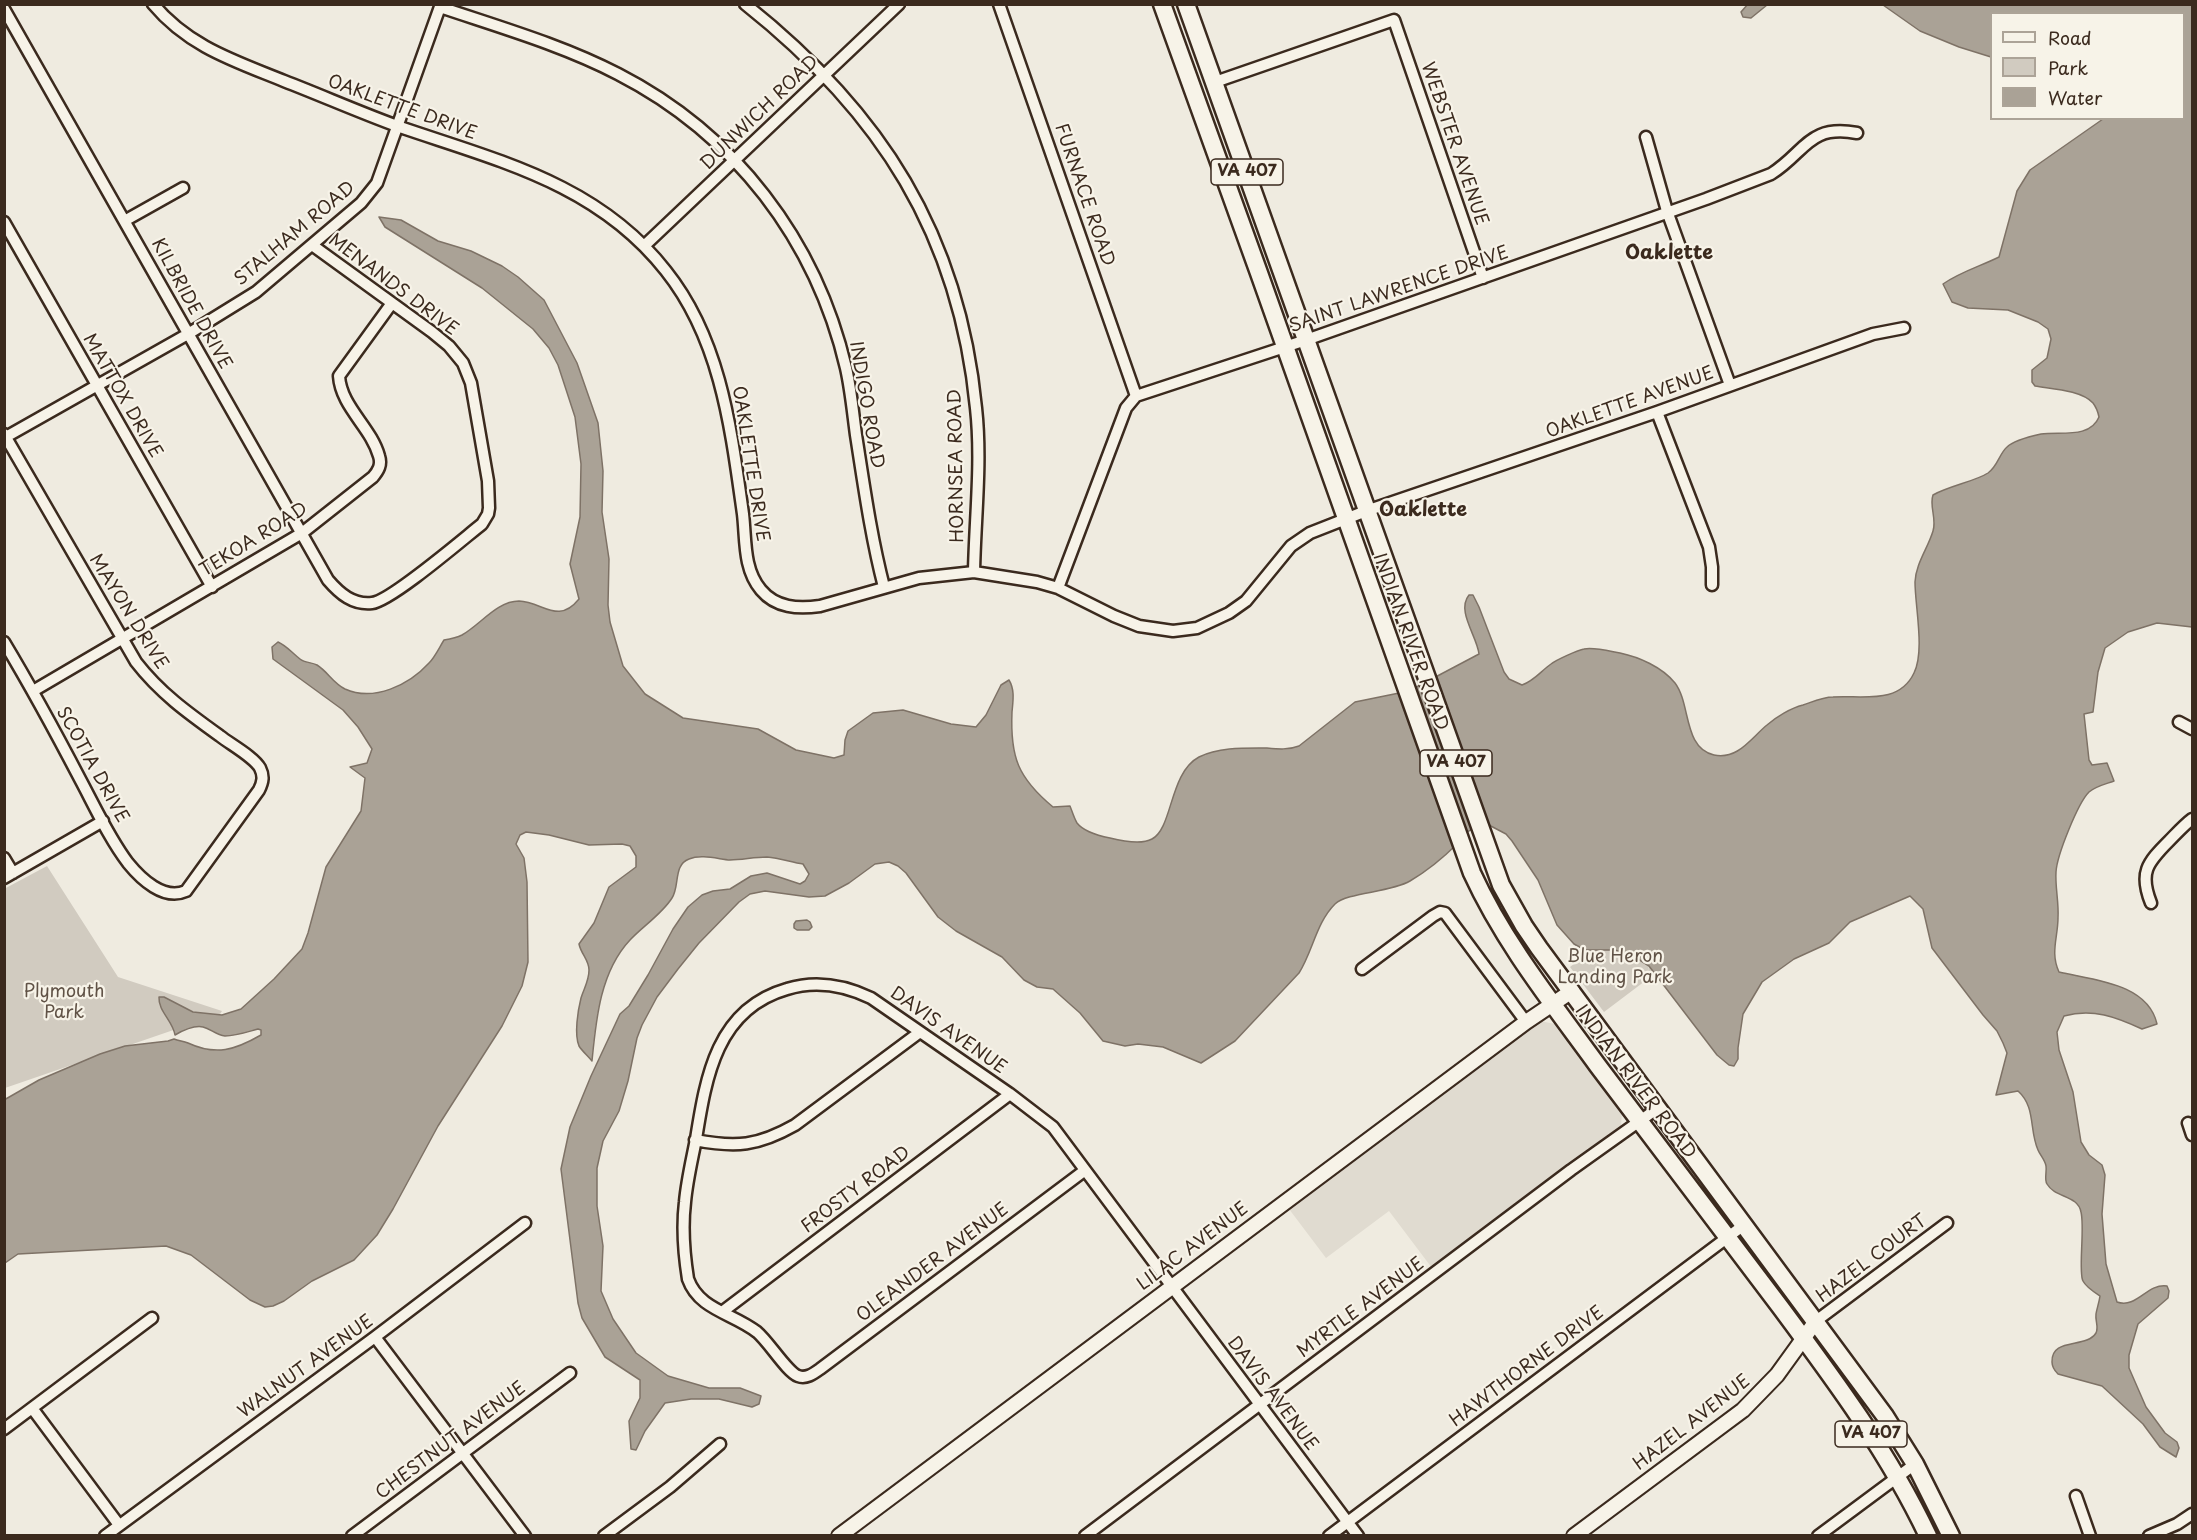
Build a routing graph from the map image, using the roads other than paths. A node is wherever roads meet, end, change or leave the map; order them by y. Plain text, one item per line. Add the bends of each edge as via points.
1 (745, 4) edge
2 (899, 4) edge
3 (999, 4) edge
4 (1162, 4) edge
5 (1186, 4) edge
6 (156, 5) edge
7 (441, 6) edge
8 (4, 9) edge
9 (824, 75) junction
10 (1215, 82) junction
11 (398, 126) junction
12 (1857, 133) dead end
13 (1646, 137) dead end
14 (735, 161) junction
15 (183, 188) dead end
16 (1667, 211) junction
17 (126, 220) junction
18 (4, 222) edge
19 (312, 245) junction
20 (644, 246) junction
21 (1483, 278) junction
22 (392, 303) junction
23 (1904, 328) dead end
24 (188, 334) junction
25 (1306, 340) junction
26 (1285, 347) junction
27 (1731, 384) junction
28 (97, 385) junction
29 (1137, 396) junction
30 (1657, 412) junction
31 (5, 436) edge
32 (1366, 511) junction
33 (1346, 519) junction
34 (302, 533) junction
35 (974, 572) junction
36 (1712, 585) dead end
37 (884, 586) junction
38 (212, 587) junction
39 (1058, 588) junction
40 (361, 602) joint
41 (122, 638) junction
42 (4, 642) edge
43 (33, 691) junction
44 (2179, 722) dead end
45 (2193, 729) edge
46 (2193, 819) edge
47 (103, 821) junction
48 (4, 858) edge
49 (9, 876) edge
50 (165, 892) joint
51 (2151, 903) dead end
52 (1362, 969) dead end
53 (1572, 991) junction
54 (1553, 1004) junction
55 (1526, 1022) junction
56 (920, 1032) junction
57 (1010, 1094) junction
58 (1658, 1108) junction
59 (1640, 1121) junction
60 (2188, 1123) dead end
61 (2193, 1135) edge
62 (695, 1140) junction
63 (1084, 1171) junction
64 (525, 1223) dead end
65 (1947, 1223) dead end
66 (1744, 1225) junction
67 (1728, 1237) junction
68 (1171, 1286) junction
69 (722, 1312) junction
70 (152, 1318) dead end
71 (1816, 1321) junction
72 (375, 1337) junction
73 (1803, 1339) junction
74 (570, 1373) dead end
75 (800, 1377) joint
76 (1260, 1404) junction
77 (32, 1408) junction
78 (4, 1429) edge
79 (720, 1444) dead end
80 (463, 1452) junction
81 (1916, 1464) junction
82 (1898, 1476) junction
83 (2076, 1496) dead end
84 (2193, 1514) edge
85 (1348, 1521) junction
86 (119, 1525) junction
87 (105, 1536) edge
88 (352, 1536) edge
89 (525, 1536) edge
90 (604, 1536) edge
91 (839, 1536) edge
92 (1085, 1536) edge
93 (1329, 1536) edge
94 (1358, 1536) edge
95 (1574, 1536) edge
96 (1818, 1536) edge
97 (1928, 1536) edge
98 (1951, 1536) edge
99 (2090, 1536) edge
100 (2149, 1536) edge

1 - 9 street, HORNSEA ROAD
2 - 9 street, DUNWICH ROAD
3 - 29 street, FURNACE ROAD
4 - 26 main road, INDIAN RIVER ROAD / VA 407
5 - 10 main road, INDIAN RIVER ROAD / VA 407
6 - 11 street, OAKLETTE DRIVE via 192,40 226,58
7 - 11 street, STALHAM ROAD
7 - 14 street, INDIGO ROAD via 617,73 675,108
8 - 17 street, KILBRIDE DRIVE
9 - 14 street, DUNWICH ROAD
9 - 35 street, HORNSEA ROAD via 892,157 910,187 933,235 958,305 977,410
10 - 21 street, WEBSTER AVENUE via 1394,20
10 - 25 main road, INDIAN RIVER ROAD / VA 407
11 - 19 street, STALHAM ROAD via 371,193
11 - 20 street, OAKLETTE DRIVE via 561,185 603,211
12 - 16 street, SAINT LAWRENCE DRIVE via 1829,131 1771,174
13 - 16 street
14 - 20 street, DUNWICH ROAD
14 - 37 street, INDIGO ROAD via 792,234 831,317 848,380 872,540
15 - 17 street
16 - 21 street, SAINT LAWRENCE DRIVE
16 - 27 street
17 - 24 street, KILBRIDE DRIVE
18 - 28 street, MATTOX DRIVE
19 - 22 street, MENANDS DRIVE
19 - 24 street, STALHAM ROAD via 256,292
20 - 37 street, OAKLETTE DRIVE via 687,303 710,349 728,416 748,564 760,589 777,603 807,608
21 - 25 street, SAINT LAWRENCE DRIVE
22 - 34 street, TEKOA ROAD via 339,376 346,399 379,456 378,471
22 - 40 street, MENANDS DRIVE via 450,346 467,373 488,481 489,508 482,524 384,599
23 - 27 street, OAKLETTE AVENUE via 1873,334
24 - 28 street, STALHAM ROAD
24 - 34 street, KILBRIDE DRIVE
25 - 26 street, SAINT LAWRENCE DRIVE
25 - 32 main road, INDIAN RIVER ROAD / VA 407
26 - 29 street, SAINT LAWRENCE DRIVE
26 - 33 main road, INDIAN RIVER ROAD / VA 407
27 - 30 street, OAKLETTE AVENUE
28 - 31 street, STALHAM ROAD
28 - 38 street, MATTOX DRIVE
29 - 39 street via 1126,408
30 - 32 street, OAKLETTE AVENUE
30 - 36 street via 1709,547
31 - 41 street, MAYON DRIVE
32 - 33 street, OAKLETTE DRIVE
32 - 53 main road, INDIAN RIVER ROAD / VA 407 via 1501,885 1524,926
33 - 39 street, OAKLETTE DRIVE via 1310,533 1291,546 1246,600 1197,628 1173,631 1139,627
33 - 54 main road, INDIAN RIVER ROAD / VA 407 via 1480,892
34 - 38 street, TEKOA ROAD
34 - 40 street, KILBRIDE DRIVE via 339,593
35 - 37 street, OAKLETTE DRIVE via 933,575
35 - 39 street, OAKLETTE DRIVE
38 - 41 street, TEKOA ROAD
41 - 43 street, TEKOA ROAD
41 - 50 street, MAYON DRIVE via 152,683 258,764 262,774 259,790 186,891
42 - 43 street, SCOTIA DRIVE
43 - 47 street, SCOTIA DRIVE
44 - 45 street
46 - 51 street via 2147,868
47 - 49 street
47 - 50 street, SCOTIA DRIVE via 128,862 150,884
48 - 49 street
52 - 55 street via 1433,916 1445,913
53 - 54 street, LILAC AVENUE
53 - 58 main road, INDIAN RIVER ROAD / VA 407
54 - 55 street, LILAC AVENUE
54 - 59 main road, INDIAN RIVER ROAD / VA 407
55 - 68 street, LILAC AVENUE
56 - 57 street, DAVIS AVENUE
56 - 62 street via 778,1135 735,1146
56 - 62 street, DAVIS AVENUE via 871,998 848,988 812,984 775,992 745,1011 721,1042 704,1087
57 - 63 street, DAVIS AVENUE via 1053,1127
57 - 69 street, FROSTY ROAD
58 - 59 street, MYRTLE AVENUE
58 - 66 main road, INDIAN RIVER ROAD / VA 407
59 - 67 main road, INDIAN RIVER ROAD / VA 407
59 - 76 street, MYRTLE AVENUE
60 - 61 street
62 - 69 street, DAVIS AVENUE via 684,1218 688,1279 697,1296
63 - 68 street, DAVIS AVENUE
63 - 75 street, OLEANDER AVENUE via 812,1375
64 - 72 street, WALNUT AVENUE
65 - 71 street, HAZEL COURT
66 - 67 street, HAWTHORNE DRIVE
66 - 71 main road, INDIAN RIVER ROAD / VA 407
67 - 73 main road, INDIAN RIVER ROAD / VA 407
67 - 85 street, HAWTHORNE DRIVE
68 - 76 street, DAVIS AVENUE
68 - 91 street, LILAC AVENUE
69 - 75 street, DAVIS AVENUE via 755,1331
70 - 77 street
71 - 73 street, HAZEL AVENUE
71 - 81 main road, INDIAN RIVER ROAD / VA 407
72 - 80 street
72 - 86 street, WALNUT AVENUE
73 - 82 main road, INDIAN RIVER ROAD / VA 407
73 - 95 street, HAZEL AVENUE via 1777,1375 1743,1410
74 - 80 street, CHESTNUT AVENUE
76 - 85 street, DAVIS AVENUE
76 - 92 street, MYRTLE AVENUE
77 - 78 street
77 - 86 street
79 - 90 street
80 - 88 street, CHESTNUT AVENUE
80 - 89 street
81 - 82 street
81 - 98 main road, INDIAN RIVER ROAD / VA 407
82 - 96 street
82 - 97 main road, INDIAN RIVER ROAD / VA 407
83 - 99 street
84 - 100 street
85 - 93 street, HAWTHORNE DRIVE
85 - 94 street, DAVIS AVENUE
86 - 87 street, WALNUT AVENUE

